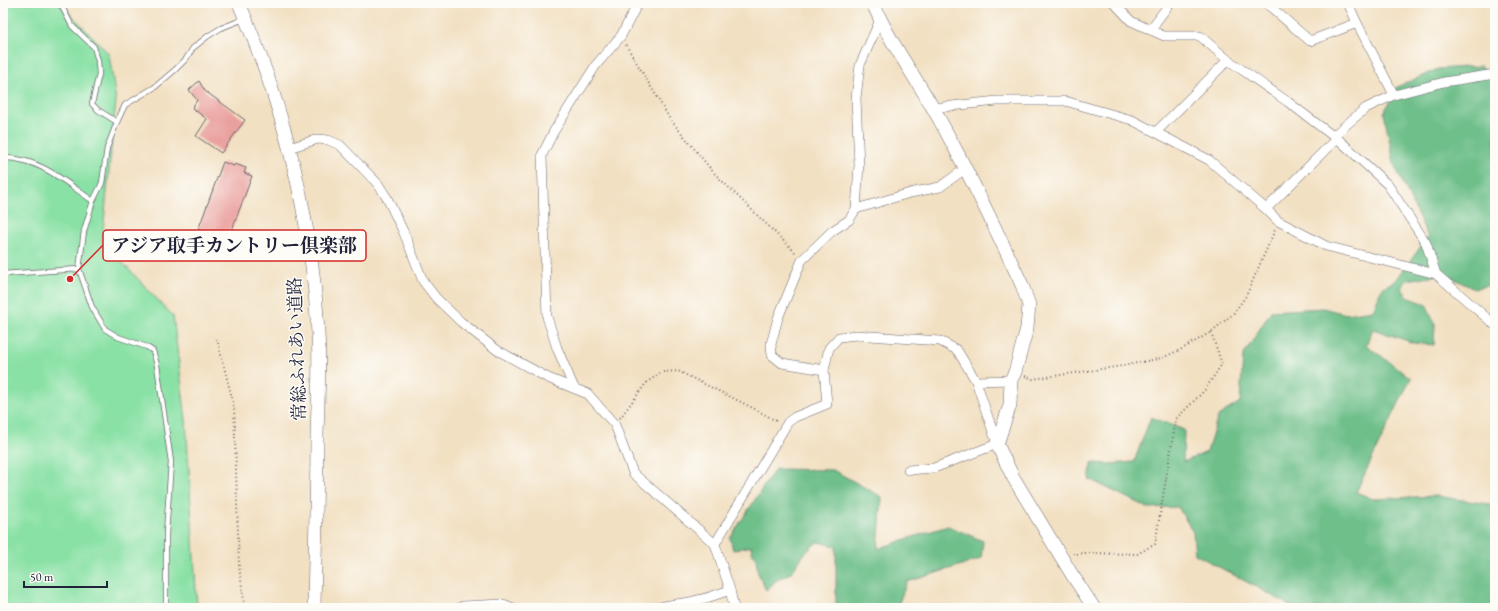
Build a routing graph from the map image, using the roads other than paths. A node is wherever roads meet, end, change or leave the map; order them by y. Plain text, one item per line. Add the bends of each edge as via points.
1 (60, 3) edge
2 (239, 3) edge
3 (638, 3) edge
4 (873, 3) edge
5 (1114, 3) edge
6 (1170, 3) edge
7 (1266, 3) edge
8 (1348, 3) edge
9 (246, 18) junction
10 (880, 20) junction
11 (1357, 23) junction
12 (1150, 30) junction
13 (1228, 60) junction
14 (1495, 74) edge
15 (1394, 95) junction
16 (933, 108) junction
17 (116, 122) junction
18 (1156, 132) junction
19 (1335, 137) junction
20 (289, 148) junction
21 (3, 158) edge
22 (966, 168) junction
23 (92, 201) junction
24 (856, 209) junction
25 (1266, 209) junction
26 (78, 268) junction
27 (3, 274) edge
28 (1436, 274) junction
29 (1495, 325) edge
30 (824, 370) junction
31 (1013, 376) junction
32 (976, 381) junction
33 (574, 388) junction
34 (998, 444) junction
35 (908, 470) dead end
36 (715, 544) junction
37 (730, 590) junction
38 (166, 608) edge
39 (314, 608) edge
40 (459, 608) edge
41 (513, 608) edge
42 (658, 608) edge
43 (734, 608) edge
44 (1094, 608) edge

1 - 17 lane via 72,26 94,47 99,74 92,104
2 - 9 street, 常総ふれあい道路
3 - 33 street via 621,36 596,66 554,131 542,155 547,317
4 - 10 street
5 - 12 street via 1131,21
6 - 12 street
7 - 11 street via 1310,41
8 - 11 street
9 - 17 lane via 208,36 155,87 125,105
9 - 20 street, 常総ふれあい道路 via 272,88
10 - 16 street
10 - 24 street via 860,66 856,98 859,165
11 - 15 street
12 - 13 street via 1164,36 1200,36
13 - 18 street
13 - 19 street
14 - 15 street via 1444,82
15 - 19 street via 1366,108
16 - 18 street via 997,101 1065,101 1132,120
16 - 22 street
17 - 23 lane via 107,148 102,183
18 - 25 street via 1209,160
19 - 25 street
19 - 28 street via 1388,185 1426,243
20 - 33 street via 318,139 340,144 378,184 387,198 423,282 436,298 461,322 497,350 541,374
20 - 39 street, 常総ふれあい道路 via 304,212 313,272 318,333
21 - 23 lane via 25,160 49,171
22 - 24 street via 940,187
22 - 31 street via 1029,305 1027,328
23 - 26 lane
24 - 30 street via 849,220 832,231 802,260 778,318 771,344 772,355 782,363
25 - 28 street via 1278,221 1326,246
26 - 27 lane
26 - 38 lane via 92,307 105,329 153,351 157,365 171,462 166,534
28 - 29 street
30 - 32 street via 829,348 839,337 856,335 940,341 957,350
30 - 36 street via 827,404 795,417 786,427
31 - 32 street
31 - 34 street via 1010,406
32 - 34 street
33 - 36 street via 588,394 615,425 633,473
34 - 35 street via 934,468
34 - 44 street via 1013,477
36 - 37 street
37 - 42 street via 688,603 668,604
37 - 43 street
40 - 41 street via 504,604

